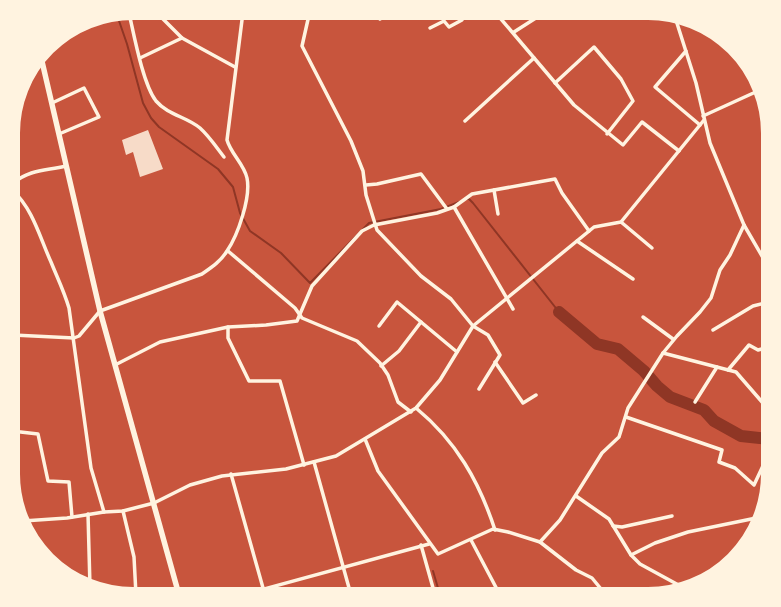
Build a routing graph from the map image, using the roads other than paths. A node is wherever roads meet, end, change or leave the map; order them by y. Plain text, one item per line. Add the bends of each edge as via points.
1 (130, 19) edge
2 (163, 19) edge
3 (242, 19) edge
4 (308, 19) edge
5 (462, 19) edge
6 (502, 19) edge
7 (534, 19) edge
8 (677, 23) edge
9 (430, 28) dead end
10 (514, 32) junction
11 (182, 38) junction
12 (686, 51) junction
13 (140, 58) junction
14 (534, 58) junction
15 (43, 64) edge
16 (235, 67) junction
17 (555, 83) junction
18 (754, 93) edge
19 (52, 103) junction
20 (704, 118) junction
21 (465, 121) dead end
22 (700, 125) junction
23 (59, 134) junction
24 (608, 134) junction
25 (679, 151) junction
26 (224, 157) dead end
27 (66, 166) junction
28 (19, 178) edge
29 (366, 185) junction
30 (494, 190) junction
31 (19, 197) edge
32 (454, 207) junction
33 (447, 209) junction
34 (498, 214) dead end
35 (621, 222) junction
36 (374, 225) junction
37 (744, 225) junction
38 (589, 231) junction
39 (577, 241) junction
40 (652, 248) dead end
41 (228, 251) junction
42 (762, 256) edge
43 (633, 279) dead end
44 (506, 299) junction
45 (762, 304) edge
46 (513, 309) dead end
47 (100, 312) junction
48 (300, 316) junction
49 (643, 317) dead end
50 (421, 322) junction
51 (379, 326) dead end
52 (473, 326) junction
53 (228, 327) junction
54 (713, 330) dead end
55 (19, 335) edge
56 (74, 338) junction
57 (673, 339) junction
58 (762, 349) edge
59 (457, 352) junction
60 (663, 353) junction
61 (495, 362) junction
62 (115, 365) junction
63 (382, 366) junction
64 (717, 367) junction
65 (728, 370) junction
66 (479, 389) dead end
67 (536, 395) dead end
68 (695, 402) dead end
69 (762, 402) edge
70 (416, 408) junction
71 (410, 412) junction
72 (626, 417) junction
73 (19, 432) edge
74 (365, 439) junction
75 (314, 462) junction
76 (304, 465) junction
77 (762, 468) edge
78 (231, 474) junction
79 (576, 496) junction
80 (154, 503) junction
81 (123, 511) junction
82 (104, 512) junction
83 (88, 514) junction
84 (672, 516) dead end
85 (72, 517) junction
86 (753, 519) edge
87 (29, 521) edge
88 (613, 526) junction
89 (495, 530) junction
90 (471, 540) junction
91 (540, 542) junction
92 (429, 544) junction
93 (421, 545) junction
94 (632, 555) junction
95 (343, 566) junction
96 (90, 579) edge
97 (677, 584) edge
98 (136, 588) edge
99 (177, 588) edge
100 (263, 588) joint
101 (349, 588) edge
102 (433, 588) edge
103 (496, 588) edge
104 (600, 588) edge

1 - 13 street
2 - 11 street
3 - 16 street
4 - 29 street via 302,46 351,141
5 - 9 street via 450,27 444,21
6 - 10 street
7 - 10 street
8 - 12 street
10 - 14 street
11 - 13 street
11 - 16 street
12 - 20 street
12 - 22 street via 655,87
13 - 26 street via 151,92 157,101 172,114 200,128
14 - 17 street
14 - 21 street
15 - 19 main road
16 - 41 street via 227,140 230,150 244,169 248,192 244,211
17 - 24 street via 574,105
17 - 24 street via 594,47 620,79 633,101
18 - 20 street
19 - 23 main road
19 - 23 street via 84,88 99,117
20 - 22 street
20 - 37 street via 710,143
22 - 25 street
23 - 27 main road
24 - 25 street via 623,145 642,122
25 - 35 street
27 - 28 street via 24,174
27 - 47 main road
29 - 33 street via 421,174
29 - 36 street
30 - 32 street via 472,194
30 - 34 street
30 - 38 street via 555,179
31 - 56 street via 27,207 63,286
32 - 33 street
32 - 44 street
33 - 36 street
35 - 38 street via 594,227
35 - 40 street
36 - 48 street via 362,231 312,286
36 - 52 street via 421,276 451,299
37 - 42 street
37 - 57 street via 720,270 711,298
38 - 39 street
39 - 43 street
39 - 44 street
41 - 47 street via 202,274
41 - 48 street via 295,308
44 - 46 street
44 - 52 street
45 - 54 street via 753,306
47 - 56 street via 79,336
47 - 62 main road
48 - 53 street via 297,321 285,323
48 - 63 street via 357,341
49 - 57 street
50 - 51 street via 397,302
50 - 59 street
50 - 63 street via 399,351
52 - 59 street
52 - 61 street via 488,335 500,355
53 - 62 street via 160,342
53 - 76 street via 228,338 249,381 280,381
55 - 56 street
56 - 82 street via 91,468
57 - 60 street
58 - 65 street via 758,350 749,345
59 - 70 street via 440,380
60 - 64 street
60 - 72 street via 628,408
61 - 66 street
61 - 67 street via 523,403
62 - 80 main road
63 - 71 street via 398,402
64 - 65 street
64 - 68 street
65 - 69 street via 736,372
70 - 71 street
70 - 89 street via 445,435 472,473
71 - 74 street
72 - 77 street via 722,450 719,462 735,468 754,485
72 - 79 street via 618,437 602,453
73 - 85 street via 38,434 48,481 69,482
74 - 75 street via 336,456
74 - 92 street via 378,471
75 - 76 street
75 - 95 street
76 - 78 street
78 - 80 street via 190,485
78 - 100 street
79 - 88 street via 604,514
79 - 91 street via 560,520
80 - 81 street
80 - 99 main road
81 - 82 street
81 - 98 street via 134,557
82 - 83 street
83 - 85 street
83 - 96 street
84 - 88 street via 622,527
85 - 87 street
86 - 94 street via 688,532 655,543
88 - 94 street
89 - 90 street
89 - 91 street
90 - 92 street via 438,554
90 - 103 street
91 - 104 street via 576,570 592,578
92 - 93 street
93 - 95 street
93 - 102 street
94 - 97 street via 640,564
95 - 100 street
95 - 101 street

